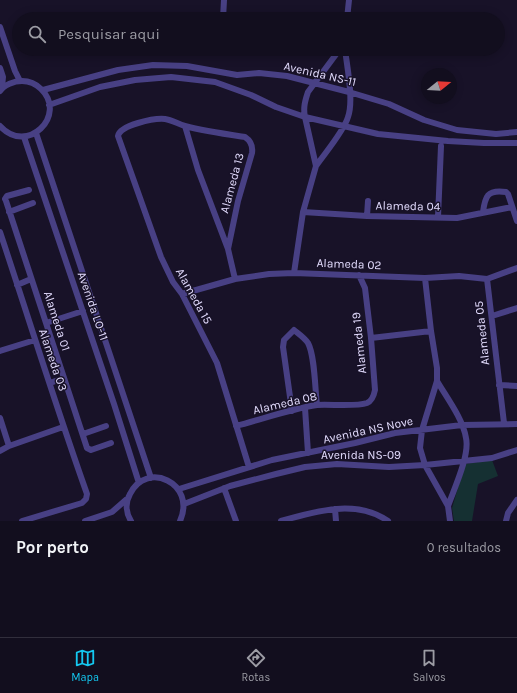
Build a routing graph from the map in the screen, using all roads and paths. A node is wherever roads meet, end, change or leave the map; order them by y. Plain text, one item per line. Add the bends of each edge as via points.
1 (224, 0) edge
2 (349, 0) edge
3 (223, 12) edge
4 (348, 12) edge
5 (0, 26) edge
6 (335, 56) edge
7 (346, 56) edge
8 (0, 68) edge
9 (20, 81) junction
10 (315, 83) junction
11 (1, 89) edge
12 (43, 90) junction
13 (349, 92) junction
14 (49, 105) junction
15 (305, 117) junction
16 (0, 126) edge
17 (185, 126) junction
18 (344, 126) junction
19 (517, 132) edge
20 (36, 133) junction
21 (118, 136) joint
22 (24, 137) junction
23 (517, 143) edge
24 (442, 146) dead end
25 (316, 166) junction
26 (29, 190) dead end
27 (368, 202) dead end
28 (33, 203) dead end
29 (512, 207) junction
30 (9, 212) junction
31 (303, 212) junction
32 (482, 212) junction
33 (367, 216) junction
34 (438, 217) junction
35 (517, 221) edge
36 (0, 232) edge
37 (228, 249) junction
38 (517, 268) edge
39 (294, 273) junction
40 (359, 275) junction
41 (425, 278) junction
42 (31, 279) junction
43 (235, 279) junction
44 (487, 279) junction
45 (17, 285) junction
46 (182, 294) junction
47 (517, 308) edge
48 (83, 311) junction
49 (492, 316) junction
50 (46, 323) junction
51 (431, 332) junction
52 (371, 338) junction
53 (35, 340) junction
54 (0, 351) edge
55 (64, 378) junction
56 (437, 381) junction
57 (50, 383) junction
58 (499, 385) junction
59 (517, 386) edge
60 (363, 404) joint
61 (317, 406) junction
62 (304, 408) junction
63 (292, 410) junction
64 (0, 418) edge
65 (504, 424) junction
66 (517, 424) edge
67 (462, 425) junction
68 (106, 426) dead end
69 (236, 426) junction
70 (63, 427) junction
71 (422, 430) junction
72 (83, 434) junction
73 (111, 443) dead end
74 (9, 446) junction
75 (517, 450) edge
76 (0, 451) edge
77 (308, 453) junction
78 (464, 460) junction
79 (425, 465) junction
80 (249, 467) junction
81 (151, 478) junction
82 (139, 483) junction
83 (224, 488) junction
84 (179, 489) junction
85 (128, 498) junction
86 (517, 500) edge
87 (184, 504) junction
88 (448, 506) junction
89 (334, 509) junction
90 (22, 521) edge
91 (85, 521) edge
92 (131, 521) edge
93 (180, 521) edge
94 (236, 521) edge
95 (281, 521) edge
96 (336, 521) edge
97 (388, 521) edge
98 (450, 521) edge
99 (506, 521) edge

1 - 3 street
2 - 4 street
5 - 9 street
6 - 10 street
7 - 13 street
8 - 11 street via 3,77
9 - 11 street
9 - 12 street via 32,83
10 - 12 street, Avenida NS-11 via 287,76 259,73 237,75 187,66 153,65 118,70
10 - 13 street, Avenida NS-11
10 - 15 street via 305,100
12 - 14 street
13 - 18 street via 350,111
13 - 19 street, Avenida NS-11 via 457,130 496,134
14 - 15 street via 100,87 170,77 215,82
14 - 20 street via 47,121
15 - 18 street
15 - 25 street
16 - 22 street via 11,135
17 - 21 street, Alameda 13 via 160,119 129,126
17 - 37 street, Alameda 13 via 198,170
17 - 37 street, Alameda 13 via 245,137 252,146
18 - 23 street via 378,134 448,141
18 - 25 street
20 - 22 street
20 - 81 street, Avenida LO-11
21 - 46 street, Alameda 15 via 161,257
22 - 48 street, Avenida LO-11
24 - 34 street
25 - 31 street
26 - 30 street, Alameda 01 via 7,196 5,199
27 - 33 street
28 - 30 street
29 - 32 street, Alameda 04
29 - 32 street via 506,192 496,192 485,198
29 - 35 street
30 - 42 street, Alameda 01
31 - 33 street, Alameda 04
31 - 39 street
32 - 34 street, Alameda 04 via 457,218
33 - 34 street, Alameda 04
36 - 45 street, Alameda 03
37 - 43 street, Alameda 13
38 - 44 street, Alameda 02
39 - 40 street, Alameda 02
39 - 43 street, Alameda 02
40 - 41 street, Alameda 02
40 - 52 street, Alameda 19 via 365,288
41 - 44 street, Alameda 02 via 459,276
41 - 51 street
42 - 45 street
42 - 50 street, Alameda 01
43 - 46 street, Alameda 02
44 - 49 street, Alameda 05
45 - 53 street, Alameda 03
46 - 69 street, Alameda 15 via 217,363
47 - 49 street
48 - 50 street
48 - 82 street, Avenida LO-11
49 - 58 street, Alameda 05
50 - 55 street, Alameda 01
51 - 52 street
51 - 56 street
52 - 60 street, Alameda 19 via 374,394 370,401
53 - 54 street
53 - 57 street, Alameda 03
55 - 57 street
55 - 72 street, Alameda 01
56 - 67 street
56 - 71 street
57 - 70 street, Alameda 03
58 - 59 street
58 - 65 street, Alameda 05
60 - 61 street, Alameda 08
61 - 62 street, Alameda 08
61 - 63 street via 310,348 307,341 294,330 284,340 283,347
62 - 63 street, Alameda 08
62 - 77 street
63 - 69 street, Alameda 08
64 - 74 street
65 - 66 street, Avenida NS Nove
65 - 67 street, Avenida NS Nove
67 - 71 street, Avenida NS Nove
67 - 78 street via 467,444
68 - 72 street
69 - 80 street, Alameda 15
70 - 74 street
70 - 90 street, Alameda 03 via 87,494 86,499 82,503
71 - 77 street, Avenida NS Nove via 395,433
71 - 79 street via 420,448
72 - 73 street, Alameda 01 via 87,448 91,450
74 - 76 street
75 - 78 street, Avenida NS-09 via 492,458
77 - 80 street, Avenida NS Nove
78 - 79 street, Avenida NS-09
78 - 88 street
79 - 83 street, Avenida NS-09 via 389,467 328,464
79 - 88 street
80 - 84 street, Avenida NS Nove
81 - 82 street
81 - 84 street via 168,480
82 - 85 street
83 - 87 street, Avenida NS-09
83 - 94 street
84 - 87 street
85 - 91 street via 112,512
85 - 92 street via 127,508
86 - 99 street
87 - 93 street
88 - 98 street
89 - 95 street
89 - 96 street
89 - 97 street via 363,509

